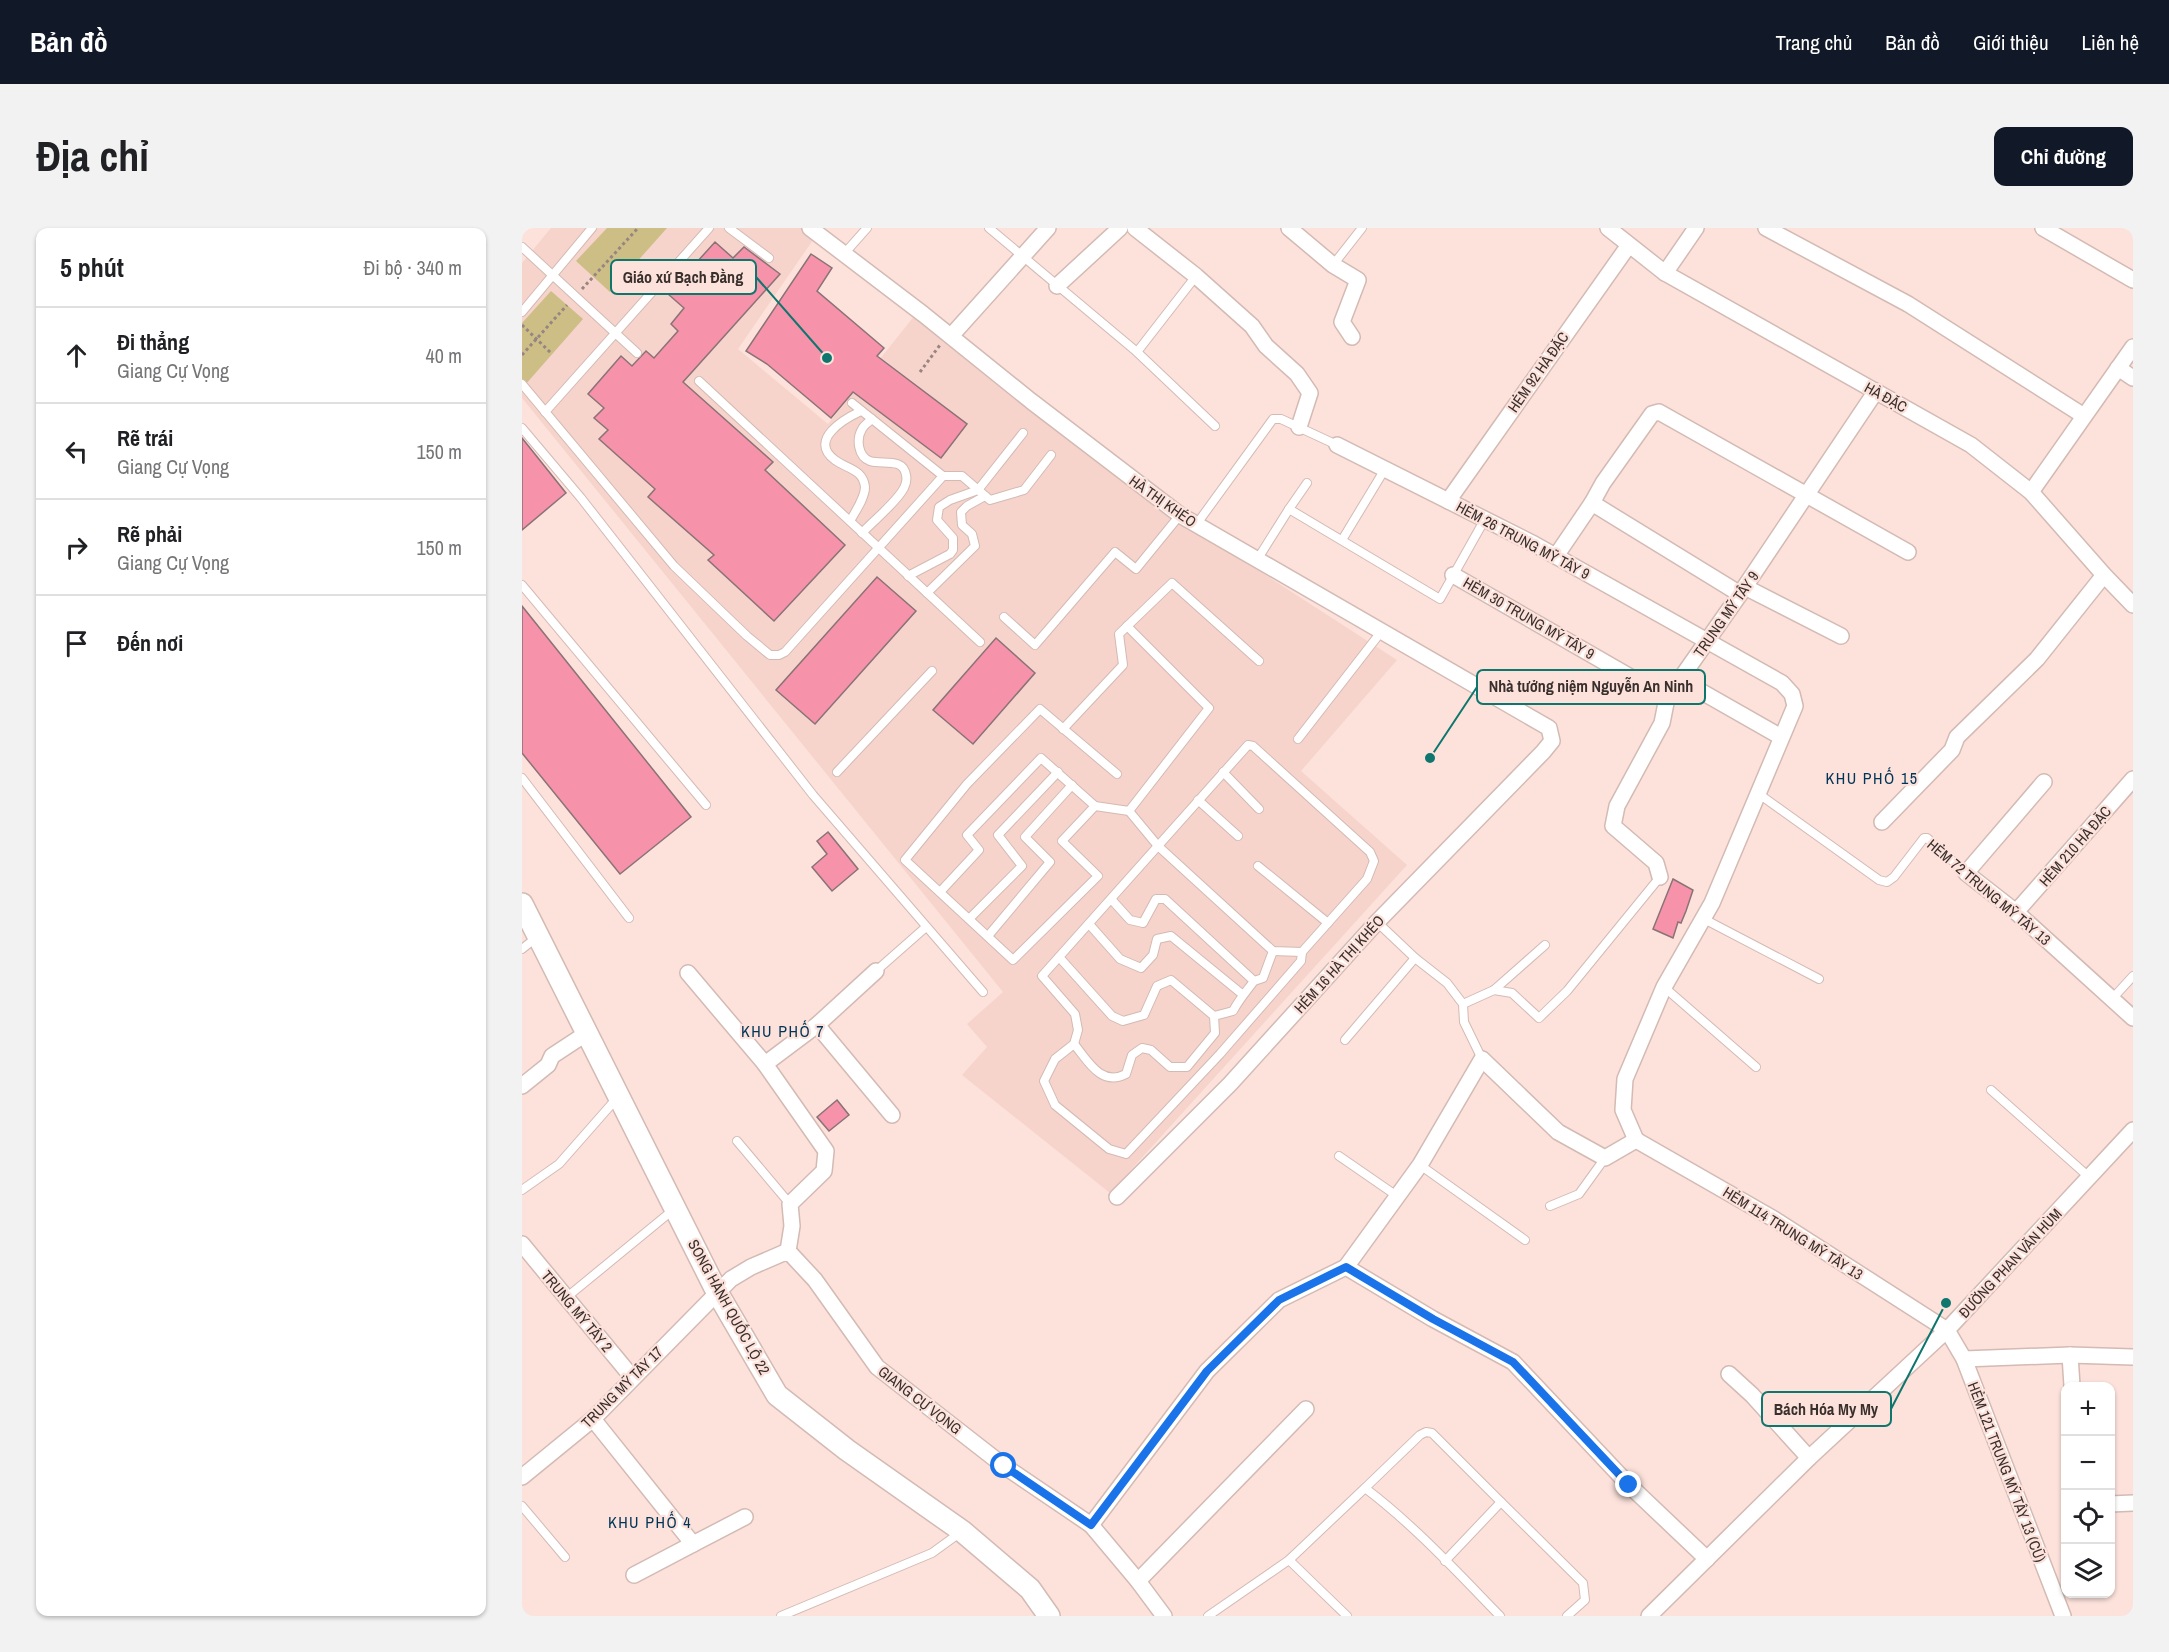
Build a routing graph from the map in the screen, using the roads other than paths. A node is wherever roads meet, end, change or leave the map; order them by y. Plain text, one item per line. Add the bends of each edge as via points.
1 (592, 228) edge
2 (709, 228) edge
3 (729, 228) edge
4 (810, 228) edge
5 (867, 228) edge
6 (989, 228) edge
7 (1048, 228) edge
8 (1120, 228) edge
9 (1135, 228) edge
10 (1289, 228) edge
11 (1362, 228) edge
12 (1608, 228) edge
13 (1695, 228) edge
14 (1766, 228) edge
15 (2043, 228) edge
16 (1629, 245) junction
17 (522, 247) edge
18 (844, 254) junction
19 (1023, 257) junction
20 (769, 258) dead end
21 (1333, 265) junction
22 (1665, 273) junction
23 (552, 275) junction
24 (1196, 276) junction
25 (2133, 280) edge
26 (1057, 286) junction
27 (522, 312) edge
28 (615, 333) junction
29 (950, 335) junction
30 (1352, 338) dead end
31 (2133, 347) edge
32 (1137, 352) junction
33 (637, 353) dead end
34 (2118, 368) junction
35 (2133, 378) edge
36 (699, 381) dead end
37 (522, 384) edge
38 (1876, 391) junction
39 (852, 403) dead end
40 (861, 411) junction
41 (545, 412) junction
42 (2084, 416) junction
43 (872, 419) junction
44 (1215, 426) dead end
45 (1299, 427) junction
46 (522, 428) edge
47 (1023, 433) dead end
48 (1337, 445) joint
49 (1051, 455) dead end
50 (1385, 469) junction
51 (943, 476) junction
52 (1307, 483) dead end
53 (2031, 492) junction
54 (982, 493) junction
55 (1806, 496) junction
56 (1448, 501) junction
57 (1592, 503) junction
58 (1289, 509) junction
59 (1180, 515) junction
60 (1485, 519) junction
61 (850, 521) junction
62 (1196, 525) junction
63 (862, 533) junction
64 (1342, 540) junction
65 (879, 548) junction
66 (1908, 552) dead end
67 (1556, 556) junction
68 (1257, 560) junction
69 (1453, 575) junction
70 (2104, 575) junction
71 (908, 576) junction
72 (522, 585) edge
73 (1743, 591) junction
74 (927, 593) junction
75 (2133, 604) edge
76 (1004, 617) dead end
77 (1127, 626) junction
78 (1381, 632) junction
79 (1841, 636) dead end
80 (1707, 641) junction
81 (980, 642) dead end
82 (1259, 661) dead end
83 (932, 671) dead end
84 (1681, 680) junction
85 (1667, 698) junction
86 (1549, 728) joint
87 (1063, 729) junction
88 (1781, 737) junction
89 (1298, 739) dead end
90 (837, 772) dead end
91 (1058, 772) junction
92 (1223, 772) junction
93 (1117, 774) dead end
94 (522, 777) edge
95 (2133, 779) edge
96 (2044, 782) dead end
97 (1072, 785) junction
98 (1759, 794) junction
99 (1198, 800) junction
100 (706, 805) dead end
101 (1095, 806) junction
102 (1259, 809) dead end
103 (1129, 811) junction
104 (1882, 822) dead end
105 (1238, 836) dead end
106 (1158, 846) junction
107 (1258, 866) dead end
108 (1966, 873) junction
109 (1660, 877) joint
110 (940, 892) junction
111 (1111, 899) junction
112 (522, 904) edge
113 (2016, 912) junction
114 (629, 918) dead end
115 (969, 919) junction
116 (1704, 919) junction
117 (1377, 922) junction
118 (1328, 923) junction
119 (1089, 924) junction
120 (926, 927) junction
121 (988, 936) junction
122 (530, 943) edge
123 (1545, 945) dead end
124 (1273, 951) junction
125 (1302, 952) junction
126 (1059, 957) junction
127 (1415, 958) junction
128 (876, 971) joint
129 (688, 973) dead end
130 (2133, 976) edge
131 (1819, 979) dead end
132 (1254, 981) junction
133 (1664, 987) junction
134 (1494, 990) junction
135 (984, 992) dead end
136 (1242, 994) junction
137 (2112, 999) junction
138 (1463, 1004) junction
139 (1214, 1016) junction
140 (2133, 1018) edge
141 (817, 1025) junction
142 (587, 1033) junction
143 (1345, 1040) dead end
144 (1074, 1044) junction
145 (1482, 1059) junction
146 (765, 1064) junction
147 (1756, 1067) dead end
148 (522, 1086) edge
149 (1991, 1090) dead end
150 (619, 1096) junction
151 (892, 1115) dead end
152 (2133, 1130) edge
153 (1636, 1140) junction
154 (737, 1141) dead end
155 (1339, 1156) dead end
156 (1605, 1158) junction
157 (1420, 1165) junction
158 (2089, 1177) junction
159 (522, 1190) edge
160 (1117, 1197) dead end
161 (1397, 1197) junction
162 (790, 1204) junction
163 (1550, 1206) dead end
164 (676, 1208) junction
165 (1525, 1240) dead end
166 (522, 1244) edge
167 (788, 1251) junction
168 (1346, 1267) junction
169 (717, 1292) junction
170 (567, 1297) junction
171 (1947, 1330) junction
172 (2070, 1355) junction
173 (2133, 1357) edge
174 (1964, 1359) junction
175 (1729, 1374) dead end
176 (632, 1377) junction
177 (2072, 1382) edge
178 (1306, 1409) dead end
179 (593, 1419) junction
180 (1809, 1458) junction
181 (522, 1477) edge
182 (1365, 1488) junction
183 (1501, 1502) junction
184 (2133, 1503) edge
185 (2115, 1504) edge
186 (522, 1506) edge
187 (745, 1517) dead end
188 (1091, 1525) junction
189 (962, 1531) junction
190 (693, 1544) junction
191 (565, 1557) dead end
192 (1707, 1559) junction
193 (1289, 1560) junction
194 (1445, 1561) junction
195 (634, 1575) dead end
196 (1138, 1581) junction
197 (1214, 1614) edge
198 (781, 1616) edge
199 (1049, 1616) edge
200 (1164, 1616) edge
201 (1347, 1616) edge
202 (1500, 1616) edge
203 (1567, 1616) edge
204 (1649, 1616) edge
205 (2062, 1616) edge

1 - 23 lane
2 - 28 lane
3 - 20 lane
4 - 18 street, HÀ THỊ KHÉO
5 - 18 lane
6 - 19 lane
7 - 19 street
8 - 26 street
9 - 24 street
10 - 21 street
11 - 21 lane
12 - 16 street, HÀ ĐẶC
13 - 22 street
14 - 42 street via 1908,304
15 - 25 street
16 - 22 street, HÀ ĐẶC
16 - 56 street, HẺM 92 HÀ ĐẶC
17 - 23 lane
18 - 29 street, HÀ THỊ KHÉO
19 - 26 lane
19 - 29 street
21 - 30 street via 1358,280 1342,322
22 - 38 street, HÀ ĐẶC
23 - 27 lane
23 - 28 lane
24 - 32 lane
24 - 45 street via 1252,326 1310,393
26 - 32 lane
28 - 33 lane
28 - 41 lane
29 - 59 street, HÀ THỊ KHÉO
31 - 34 street
32 - 44 lane
34 - 35 street
34 - 42 street
36 - 61 lane
37 - 41 lane
38 - 53 street, HÀ ĐẶC via 1971,445
38 - 55 street, TRUNG MỸ TÂY 9
39 - 40 lane
40 - 43 lane
40 - 61 lane via 836,425 826,441 831,457 855,470 865,485
41 - 65 lane via 674,566 770,655 785,652
42 - 53 street
43 - 51 lane
43 - 63 lane via 862,429 859,448 868,460 900,465 906,483
45 - 48 lane
45 - 62 lane via 1273,419
46 - 120 lane via 813,795
47 - 54 lane
48 - 50 street, HẺM 26 TRUNG MỸ TÂY 9
49 - 54 lane via 1024,490 990,500
50 - 56 street, HẺM 26 TRUNG MỸ TÂY 9
50 - 64 lane
51 - 54 lane via 962,476
51 - 65 lane
52 - 58 lane
53 - 70 street, HÀ ĐẶC
54 - 71 lane via 950,500 939,507 937,520 953,538 953,550
54 - 74 lane via 962,512 962,525 972,534 975,546
55 - 57 street via 1659,412 1652,414
55 - 66 street
55 - 73 street, TRUNG MỸ TÂY 9
56 - 60 street, HẺM 26 TRUNG MỸ TÂY 9
57 - 67 street
57 - 73 street
58 - 64 lane
58 - 68 lane
59 - 62 street, HÀ THỊ KHÉO
59 - 76 lane via 1136,569 1115,552 1035,645
60 - 67 street, HẺM 26 TRUNG MỸ TÂY 9
60 - 69 lane
61 - 63 lane
62 - 68 street, HÀ THỊ KHÉO
63 - 65 lane
64 - 69 lane via 1440,599
65 - 71 lane
67 - 80 street, HẺM 26 TRUNG MỸ TÂY 9
68 - 78 street, HÀ THỊ KHÉO
69 - 85 street, HẺM 30 TRUNG MỸ TÂY 9
70 - 75 street, HÀ ĐẶC
70 - 104 street via 2037,659 1957,737 1952,750
71 - 74 lane
72 - 100 lane
73 - 79 street
73 - 80 street, TRUNG MỸ TÂY 9
74 - 81 lane
77 - 82 lane via 1172,583
77 - 87 lane via 1119,634 1123,664
77 - 103 lane via 1209,708
78 - 86 street, HÀ THỊ KHÉO
78 - 89 lane
80 - 84 street, TRUNG MỸ TÂY 9
80 - 88 street, HẺM 26 TRUNG MỸ TÂY 9 via 1782,683 1792,694 1795,706
83 - 90 lane
84 - 85 street, TRUNG MỸ TÂY 9
84 - 88 street
85 - 109 street, TRUNG MỸ TÂY 9 via 1662,723 1617,806 1613,826 1656,863
86 - 117 street, HẺM 16 HÀ THỊ KHÉO via 1552,741 1543,752
87 - 93 lane
87 - 110 lane via 1040,709 966,784 905,860
88 - 98 street, HẺM 26 TRUNG MỸ TÂY 9
91 - 97 lane
91 - 110 lane via 1041,758 966,835 979,850
91 - 115 lane via 998,835 1022,866
92 - 99 lane
92 - 102 lane
92 - 118 lane via 1248,745 1253,746 1370,852 1374,861 1367,879
94 - 114 lane
95 - 113 street, HẺM 210 HÀ ĐẶC
96 - 108 street
97 - 101 lane
97 - 121 lane via 1025,837 1050,862
98 - 108 lane, HẺM 72 TRUNG MỸ TÂY 13 via 1879,880 1887,882 1894,877 1924,838
98 - 116 street, HẺM 26 TRUNG MỸ TÂY 9
99 - 105 lane
99 - 106 lane
101 - 103 lane
101 - 121 lane via 1062,841 1098,876 1013,960
103 - 106 lane
106 - 111 lane
106 - 124 lane
107 - 118 lane
108 - 113 street, HẺM 72 TRUNG MỸ TÂY 13
109 - 134 lane, TRUNG MỸ TÂY 9 via 1567,991 1539,1018 1512,993
110 - 115 lane
111 - 119 lane
111 - 132 lane via 1130,920 1143,922 1156,899 1165,899
112 - 122 street, SONG HÀNH QUỐC LỘ 22
113 - 137 street, HẺM 72 TRUNG MỸ TÂY 13
115 - 121 lane
116 - 131 lane
116 - 133 street, HẺM 26 TRUNG MỸ TÂY 9
117 - 127 lane
117 - 160 street, HẺM 16 HÀ THỊ KHÉO via 1230,1084
118 - 125 lane
119 - 126 lane
119 - 136 lane via 1120,958 1142,968 1153,955 1157,939 1171,936
120 - 128 lane
120 - 135 lane
122 - 142 street, SONG HÀNH QUỐC LỘ 22
123 - 134 lane
124 - 125 lane
124 - 132 lane via 1263,978
125 - 144 lane via 1301,961 1220,1054 1126,1154 1109,1149 1055,1106 1044,1081 1055,1059
126 - 139 lane via 1112,1016 1123,1021 1144,1015 1157,986 1171,980
126 - 144 lane via 1042,976 1074,1014 1078,1030
127 - 138 lane via 1447,983
127 - 143 lane
128 - 141 street
129 - 146 street
130 - 137 lane
132 - 136 lane
133 - 147 lane
133 - 153 street, HẺM 26 TRUNG MỸ TÂY 9 via 1625,1079 1623,1110
134 - 138 lane
136 - 139 lane via 1233,1011
137 - 140 street, HẺM 72 TRUNG MỸ TÂY 13
138 - 145 lane via 1464,1022
139 - 144 lane via 1215,1033 1187,1067 1170,1067 1151,1050 1142,1048 1132,1055 1126,1074 1118,1079 1100,1075
141 - 146 street
141 - 151 street
142 - 148 street via 552,1056 548,1065
142 - 150 street, SONG HÀNH QUỐC LỘ 22
145 - 156 street via 1558,1132
145 - 157 street
146 - 162 street via 826,1151 824,1171
149 - 158 lane
150 - 159 lane via 559,1164
150 - 164 street, SONG HÀNH QUỐC LỘ 22
152 - 158 street, ĐƯỜNG PHAN VĂN HÙM
153 - 156 street
153 - 171 street, HẺM 114 TRUNG MỸ TÂY 13 via 1774,1219
154 - 162 lane
155 - 161 lane
156 - 163 lane via 1579,1194
157 - 161 street
157 - 165 lane
158 - 171 street, ĐƯỜNG PHAN VĂN HÙM
161 - 168 street
162 - 167 street
164 - 169 street, SONG HÀNH QUỐC LỘ 22
164 - 170 lane
166 - 170 street, TRUNG MỸ TÂY 2
167 - 169 street via 751,1267
167 - 188 street, GIANG CỰ VỌNG via 815,1280 877,1367 1004,1466
168 - 188 street via 1279,1300 1207,1371
168 - 192 street via 1513,1362 1629,1485
169 - 176 street, TRUNG MỸ TÂY 17
169 - 189 street, SONG HÀNH QUỐC LỘ 22 via 777,1395
170 - 176 street, TRUNG MỸ TÂY 2
171 - 174 street, HẺM 121 TRUNG MỸ TÂY 13 (CŨ)
171 - 180 street, ĐƯỜNG PHAN VĂN HÙM
172 - 173 street
172 - 174 street
172 - 177 street
174 - 205 street, HẺM 121 TRUNG MỸ TÂY 13 (CŨ)
175 - 180 street
176 - 179 street, TRUNG MỸ TÂY 17
178 - 196 street
179 - 181 street, TRUNG MỸ TÂY 17
179 - 190 street
180 - 192 street, ĐƯỜNG PHAN VĂN HÙM
182 - 183 lane via 1426,1432 1432,1433
182 - 193 lane
182 - 194 lane
183 - 194 lane
183 - 203 lane via 1583,1583 1585,1600
184 - 185 street
186 - 191 lane
187 - 190 street
188 - 196 street, GIANG CỰ VỌNG
189 - 198 lane via 932,1553
189 - 199 street, SONG HÀNH QUỐC LỘ 22 via 1029,1589
190 - 195 street
192 - 204 street, ĐƯỜNG PHAN VĂN HÙM
193 - 197 lane
193 - 201 lane
194 - 202 lane
196 - 200 street, GIANG CỰ VỌNG

